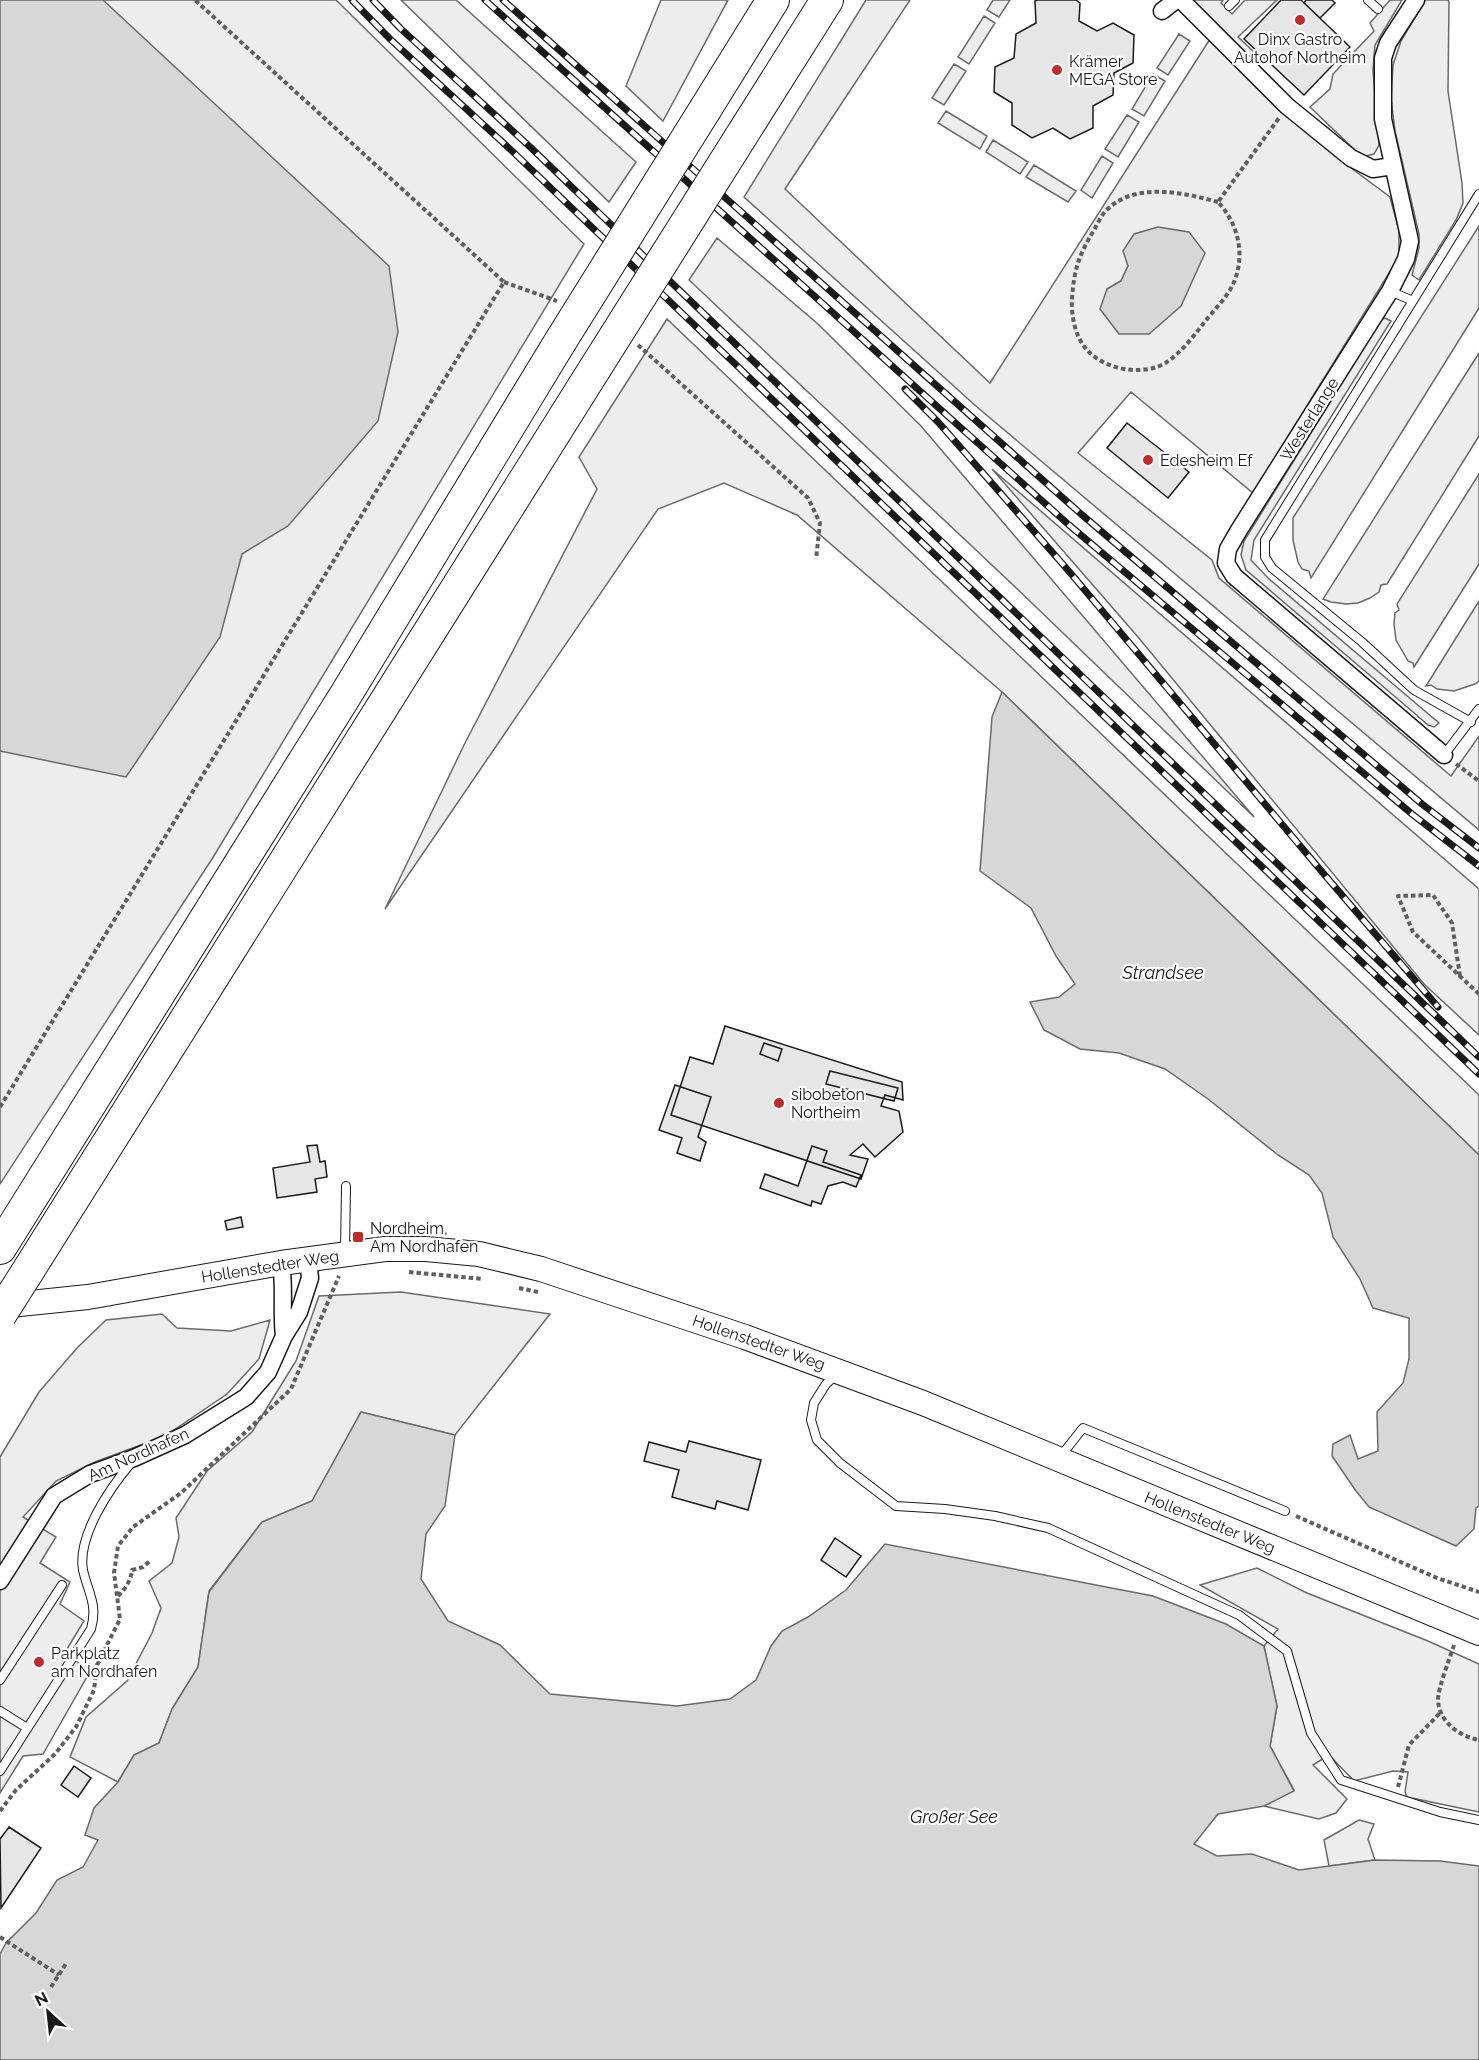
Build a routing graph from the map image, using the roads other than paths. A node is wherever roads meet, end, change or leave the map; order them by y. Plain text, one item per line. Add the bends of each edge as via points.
1 (747, 0) edge
2 (773, 0) edge
3 (827, 0) edge
4 (1180, 0) edge
5 (1368, 0) edge
6 (1416, 0) edge
7 (1378, 9) dead end
8 (706, 108) junction
9 (1392, 166) junction
10 (1479, 194) edge
11 (1390, 291) junction
12 (1413, 301) junction
13 (1479, 709) edge
14 (1471, 722) junction
15 (1444, 755) joint
16 (346, 1186) dead end
17 (0, 1248) edge
18 (281, 1263) junction
19 (342, 1264) junction
20 (309, 1269) junction
21 (0, 1306) edge
22 (0, 1315) edge
23 (284, 1336) junction
24 (841, 1371) junction
25 (134, 1458) junction
26 (1058, 1459) junction
27 (1285, 1510) road end
28 (0, 1581) edge
29 (62, 1585) dead end
30 (1479, 1633) edge
31 (0, 1680) edge
32 (0, 1711) edge
33 (27, 1728) junction
34 (0, 1771) edge
35 (1479, 1820) edge

1 - 8 highway
2 - 8 highway
3 - 22 highway, bridge
4 - 9 street via 1287,106 1351,158 1373,169
5 - 7 lane
6 - 9 street, Westerlange via 1388,43 1383,58 1383,118
8 - 17 highway, bridge
9 - 11 street, Westerlange via 1410,241
10 - 12 lane
11 - 12 lane
11 - 15 street, Westerlange via 1239,530 1228,549 1226,563 1234,576
12 - 14 lane via 1265,540 1266,557 1272,568 1414,690
13 - 14 lane
14 - 15 lane
16 - 19 lane
18 - 20 main road, Hollenstedter Weg
18 - 21 main road, Hollenstedter Weg via 88,1297
18 - 23 street, Am Nordhafen
19 - 20 main road, Hollenstedter Weg
19 - 24 main road, Hollenstedter Weg via 385,1249 479,1254 541,1269
20 - 23 street, Am Nordhafen via 299,1312
23 - 25 street, Am Nordhafen via 268,1372 246,1396 185,1435
24 - 26 main road, Hollenstedter Weg
24 - 35 lane via 826,1384 814,1403 811,1420 817,1440 840,1464 896,1506 995,1516 1048,1528 1239,1616 1287,1652 1311,1733 1341,1779 1440,1812
25 - 28 street, Am Nordhafen via 90,1474 54,1496
25 - 33 lane via 110,1488 84,1541 81,1557 95,1614 91,1629
26 - 27 lane via 1083,1428
26 - 30 main road, Hollenstedter Weg
29 - 31 lane
32 - 33 lane
33 - 34 lane

